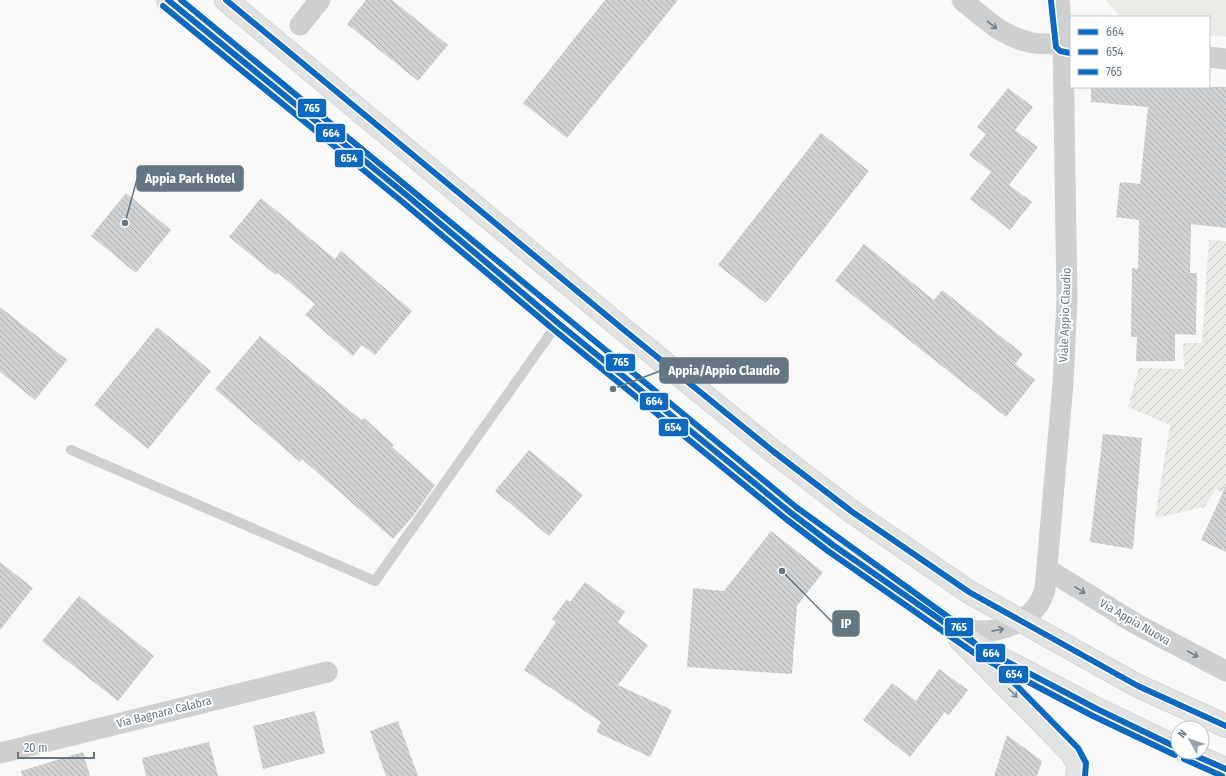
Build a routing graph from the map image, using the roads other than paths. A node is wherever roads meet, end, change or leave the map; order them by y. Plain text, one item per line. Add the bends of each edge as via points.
1 (168, 0) edge
2 (226, 0) edge
3 (962, 0) edge
4 (1059, 0) edge
5 (314, 4) edge
6 (300, 25) dead end
7 (1067, 44) edge
8 (1210, 57) edge
9 (1226, 59) edge
10 (558, 323) junction
11 (71, 450) dead end
12 (1047, 569) junction
13 (1021, 621) junction
14 (946, 626) junction
15 (1226, 671) edge
16 (327, 672) dead end
17 (1226, 726) edge
18 (1170, 744) edge
19 (0, 753) edge
20 (1205, 760) edge
21 (1226, 769) edge
22 (1077, 776) edge

1 - 10 main road
2 - 13 main road via 780,457 851,511 935,569 969,592
3 -> 7 street via 1008,36 1033,42
4 - 7 street, Viale Appio Claudio
5 - 6 street
7 - 12 street, Viale Appio Claudio via 1067,300 1063,383
8 - 9 street
10 - 11 lane via 374,582
10 - 14 main road via 803,523
12 - 13 street, Viale Appio Claudio via 1042,598
12 -> 15 street, Via Appia Nuova via 1136,624
14 -> 13 street via 983,631 1007,628
13 - 17 main road via 1138,686
14 - 18 main road via 988,652
14 -> 22 main road via 1072,753 1078,765
16 - 19 street, Via Bagnara Calabra
20 - 21 main road

